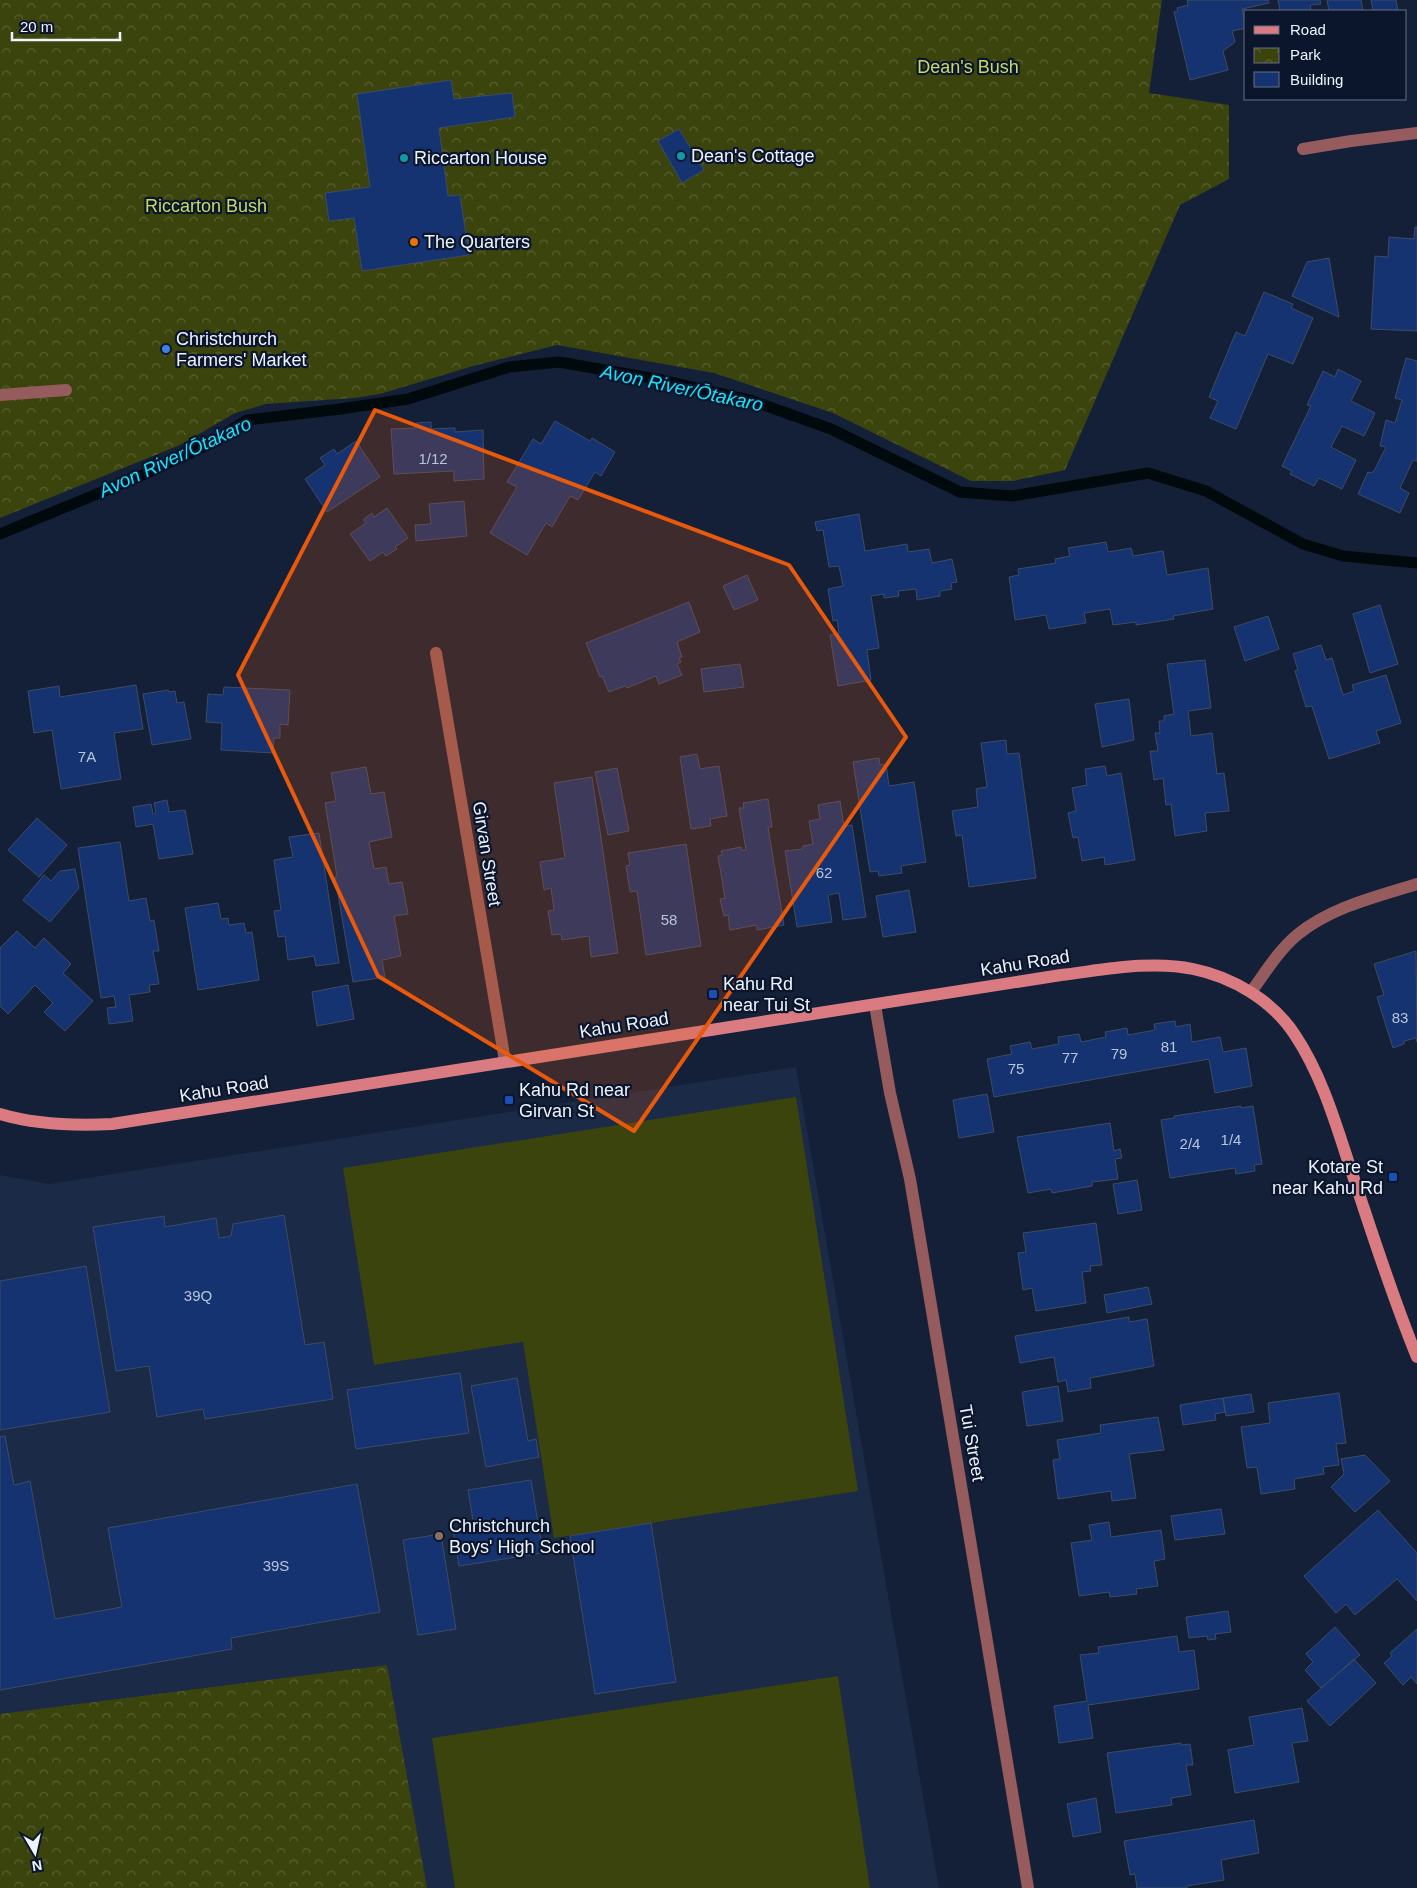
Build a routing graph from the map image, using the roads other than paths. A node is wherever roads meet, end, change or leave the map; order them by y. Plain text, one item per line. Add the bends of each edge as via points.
1 (1417, 133) edge
2 (1303, 149) dead end
3 (66, 390) dead end
4 (0, 395) edge
5 (436, 653) dead end
6 (1417, 884) edge
7 (1251, 992) junction
8 (875, 1005) junction
9 (505, 1061) junction
10 (0, 1114) edge
11 (1417, 1357) edge
12 (1028, 1888) edge

1 - 2 street
3 - 4 street
5 - 9 street, Girvan Street
6 - 7 street via 1350,906 1320,920 1293,939
7 - 8 main road, Kahu Road via 1225,979 1193,969 1160,966 1061,975
7 - 11 main road, Kahu Road via 1295,1035 1314,1070 1330,1106 1398,1312
8 - 9 main road, Kahu Road
8 - 12 street, Tui Street via 890,1093 910,1179
9 - 10 main road, Kahu Road via 112,1124 73,1126 22,1121

